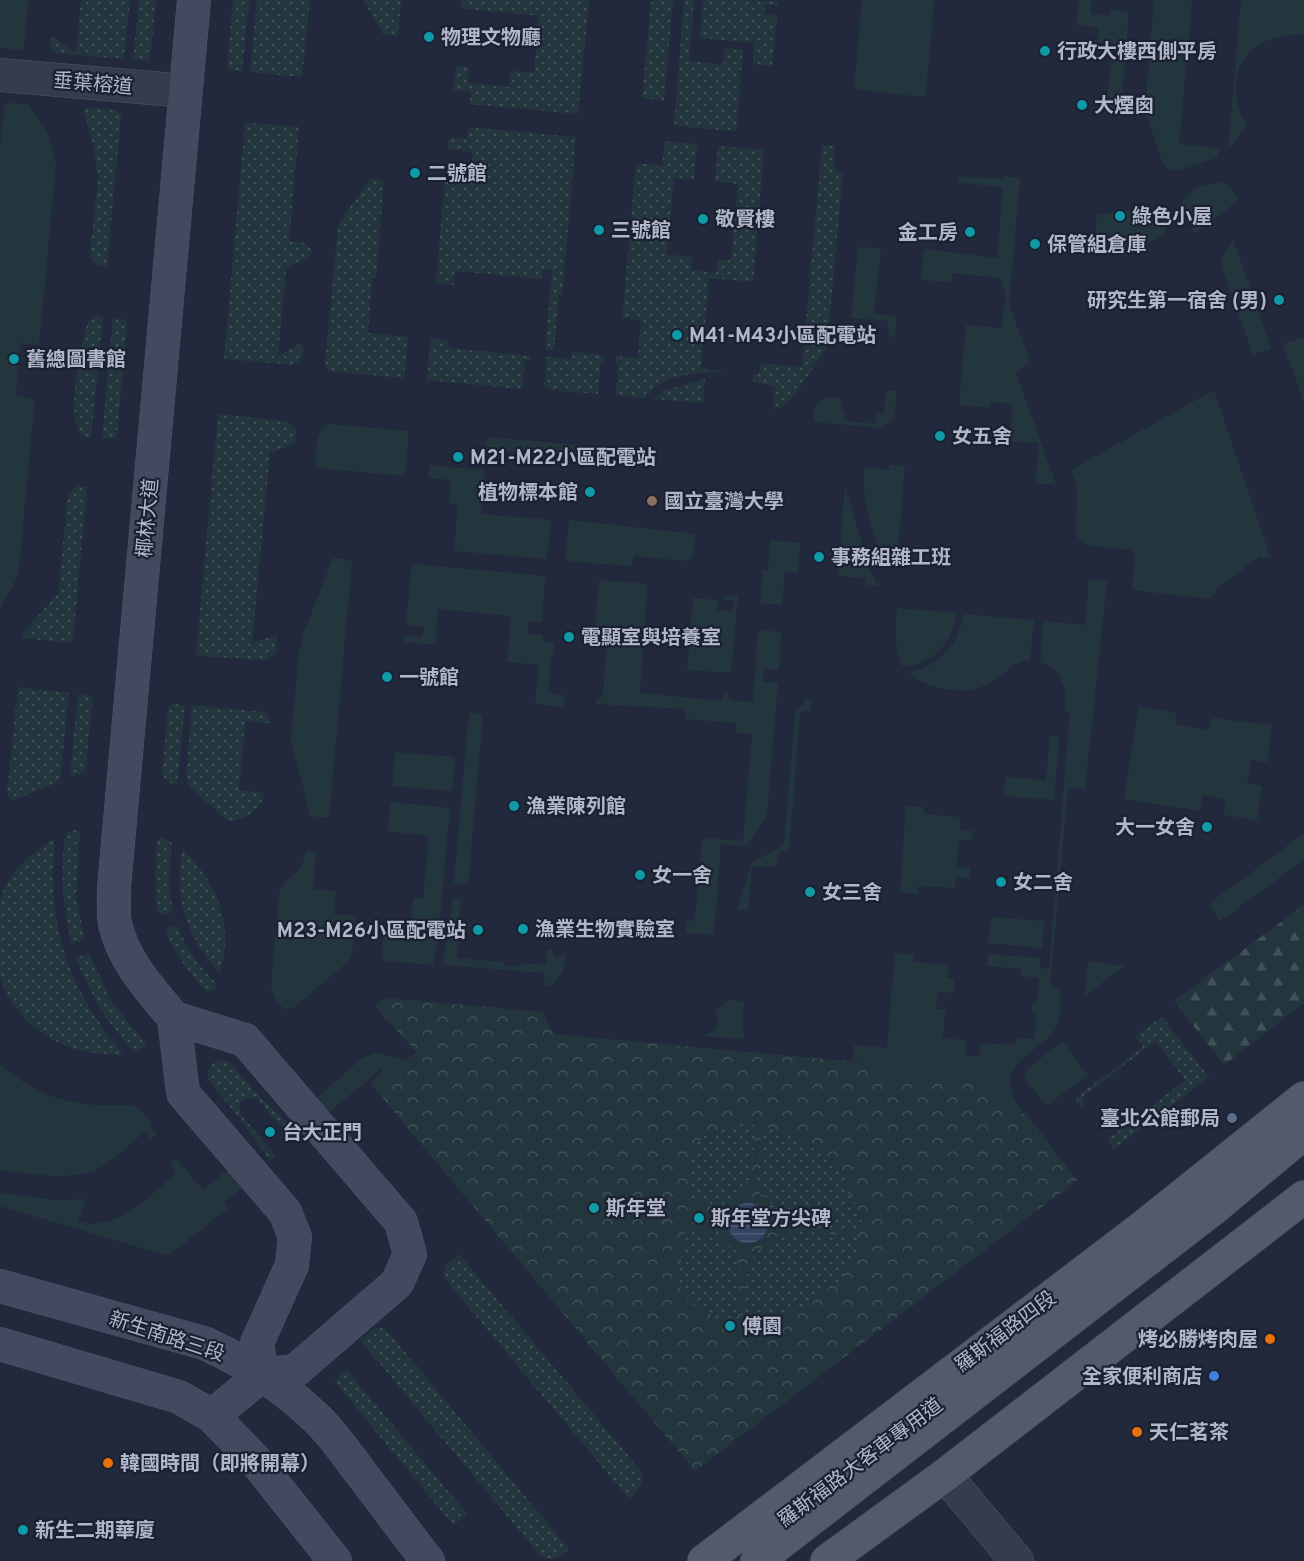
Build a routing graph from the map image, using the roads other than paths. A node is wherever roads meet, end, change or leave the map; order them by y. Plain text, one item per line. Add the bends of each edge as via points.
1 (194, 0) edge
2 (0, 75) edge
3 (186, 92) junction
4 (174, 1018) junction
5 (1304, 1098) edge
6 (1296, 1146) edge
7 (1304, 1197) edge
8 (0, 1286) edge
9 (0, 1344) edge
10 (262, 1375) junction
11 (212, 1416) junction
12 (945, 1475) junction
13 (335, 1561) edge
14 (428, 1561) edge
15 (704, 1561) edge
16 (730, 1561) edge
17 (757, 1561) edge
18 (783, 1561) edge
19 (827, 1561) edge
20 (1017, 1561) edge

1 - 3 street, 椰林大道
2 - 3 street, 垂葉榕道
3 - 4 street, 椰林大道 via 114,887 115,923 125,950 138,976
4 - 10 street via 183,1093 285,1212 295,1237 292,1265 258,1343
4 - 10 street via 245,1040 401,1222 410,1254 397,1283 295,1371
5 - 15 main road, 羅斯福路四段 via 1143,1227
6 - 16 main road, 羅斯福路大客車專用道 via 1205,1197
6 - 17 main road, 羅斯福路大客車專用道
6 - 18 main road, 羅斯福路大客車專用道
7 - 12 main road
8 - 10 street, 新生南路三段 via 204,1343
9 - 11 street via 179,1397
10 - 11 street
10 - 14 street, 新生南路三段 via 316,1418
11 - 13 street via 254,1459
12 - 19 main road
12 - 20 street

